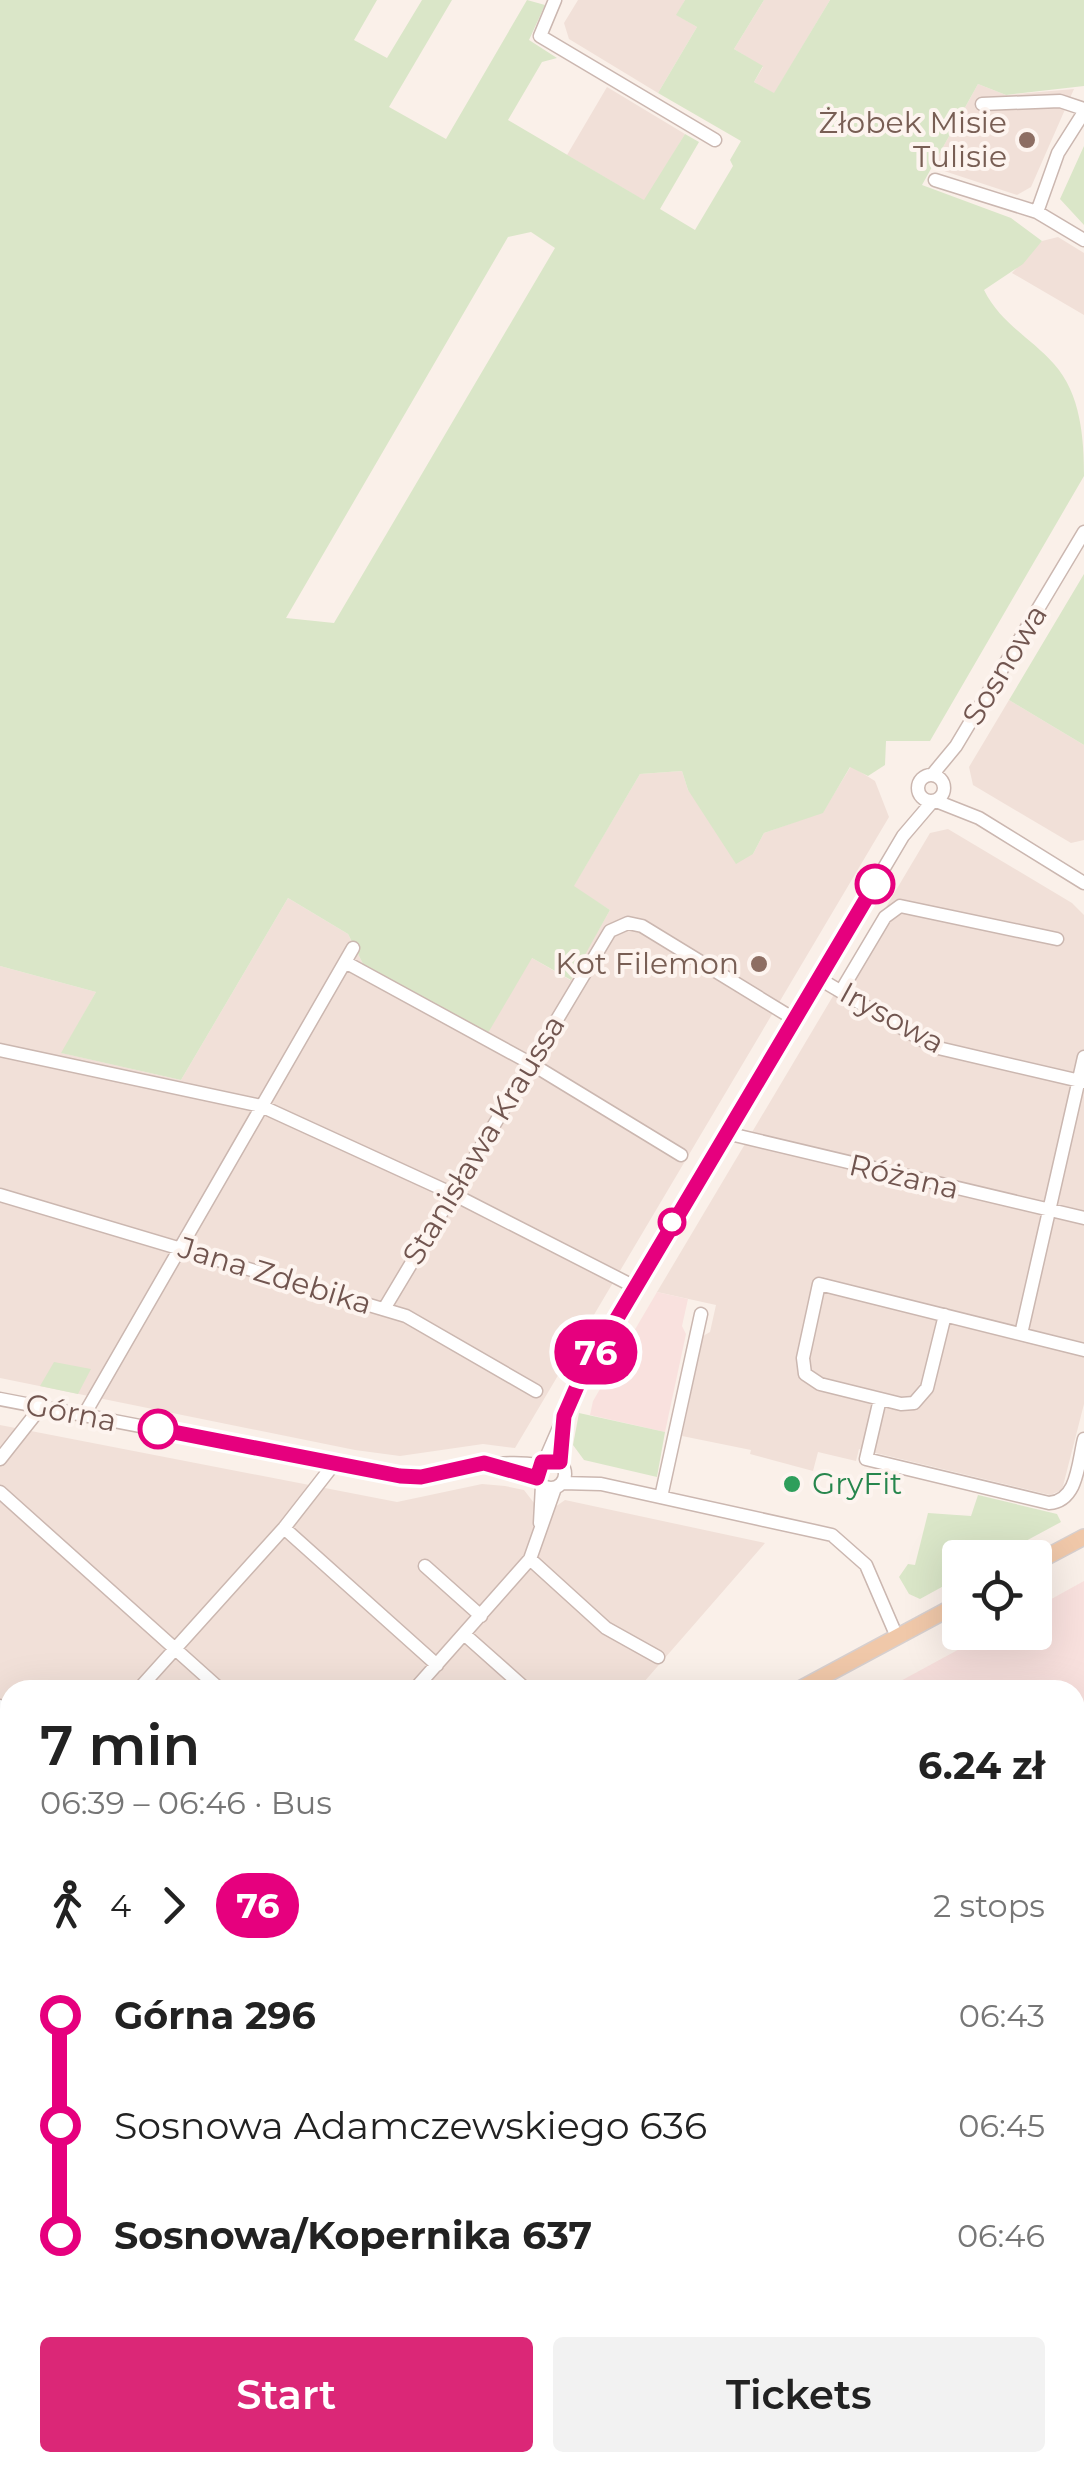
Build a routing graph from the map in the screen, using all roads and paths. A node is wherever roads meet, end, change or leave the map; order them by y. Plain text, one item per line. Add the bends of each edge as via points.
1 (555, 0) edge
2 (982, 104) dead end
3 (1084, 110) edge
4 (715, 140) dead end
5 (935, 180) dead end
6 (1037, 212) junction
7 (1084, 240) edge
8 (1084, 532) edge
9 (940, 781) junction
10 (919, 794) junction
11 (934, 802) junction
12 (979, 818) junction
13 (903, 836) junction
14 (1082, 875) edge
15 (1056, 939) dead end
16 (353, 948) dead end
17 (345, 962) junction
18 (818, 978) junction
19 (841, 992) junction
20 (794, 1019) junction
21 (0, 1050) edge
22 (1084, 1057) edge
23 (530, 1063) junction
24 (1080, 1082) edge
25 (261, 1106) junction
26 (726, 1133) junction
27 (681, 1154) dead end
28 (451, 1193) junction
29 (0, 1195) edge
30 (1050, 1211) junction
31 (1084, 1218) edge
32 (179, 1247) junction
33 (635, 1287) junction
34 (384, 1309) junction
35 (702, 1314) dead end
36 (945, 1315) junction
37 (1022, 1334) junction
38 (1084, 1350) edge
39 (536, 1391) dead end
40 (0, 1399) edge
41 (880, 1399) junction
42 (41, 1407) junction
43 (84, 1415) junction
44 (1084, 1440) edge
45 (0, 1459) edge
46 (334, 1464) junction
47 (550, 1474) junction
48 (0, 1492) edge
49 (661, 1497) junction
50 (284, 1528) junction
51 (1084, 1537) edge
52 (1052, 1554) edge
53 (530, 1558) junction
54 (424, 1566) dead end
55 (942, 1612) edge
56 (480, 1616) junction
57 (464, 1634) junction
58 (896, 1636) junction
59 (175, 1650) junction
60 (658, 1657) dead end
61 (437, 1665) junction
62 (147, 1680) edge
63 (210, 1680) edge
64 (423, 1680) edge
65 (516, 1680) edge
66 (816, 1680) edge

1 - 4 street via 540,36
2 - 3 street via 1060,101
3 - 6 street via 1058,153
5 - 6 street
6 - 7 street
8 - 9 street, Sosnowa
9 - 10 street via 922,779
9 - 11 street
9 - 12 street
10 - 11 street
10 - 13 street
11 - 12 street
11 - 13 street
12 - 14 street
13 - 18 street
15 - 19 street via 900,906 885,917
16 - 17 street
17 - 23 street
17 - 25 street
18 - 19 street, Irysowa
18 - 20 street
19 - 24 street, Irysowa via 934,1046
20 - 23 street, Stanisława Kraussa via 642,926 621,925 603,938
20 - 26 street
21 - 25 street
22 - 24 street
23 - 27 street
23 - 28 street, Stanisława Kraussa
24 - 30 street
25 - 28 street
25 - 32 street
26 - 30 street, Różana
26 - 33 street
28 - 33 street
28 - 34 street, Stanisława Kraussa
29 - 32 street, Jana Zdebika
30 - 31 street, Różana
30 - 37 street
32 - 34 street, Jana Zdebika
32 - 43 street
33 - 47 street via 564,1416
34 - 39 street, Jana Zdebika
35 - 49 street
36 - 37 street
36 - 41 street via 924,1395 908,1404
36 - 41 street via 819,1284 805,1374
37 - 38 street
40 - 42 street, Górna
41 - 44 street via 866,1458 1049,1503 1071,1492
42 - 43 street, Górna
42 - 45 street
43 - 46 street, Górna
46 - 47 street, Górna via 421,1477 472,1464
46 - 50 street
47 - 49 street, Górna
47 - 53 street
48 - 59 street
49 - 58 street, Górna via 839,1539 866,1565
50 - 59 street
50 - 61 street
51 - 52 main road
53 - 56 street
53 - 60 street via 606,1628
54 - 56 street
55 - 58 main road
56 - 57 street
57 - 61 street
57 - 65 street
58 - 66 main road
59 - 62 street
59 - 63 street
61 - 64 street

